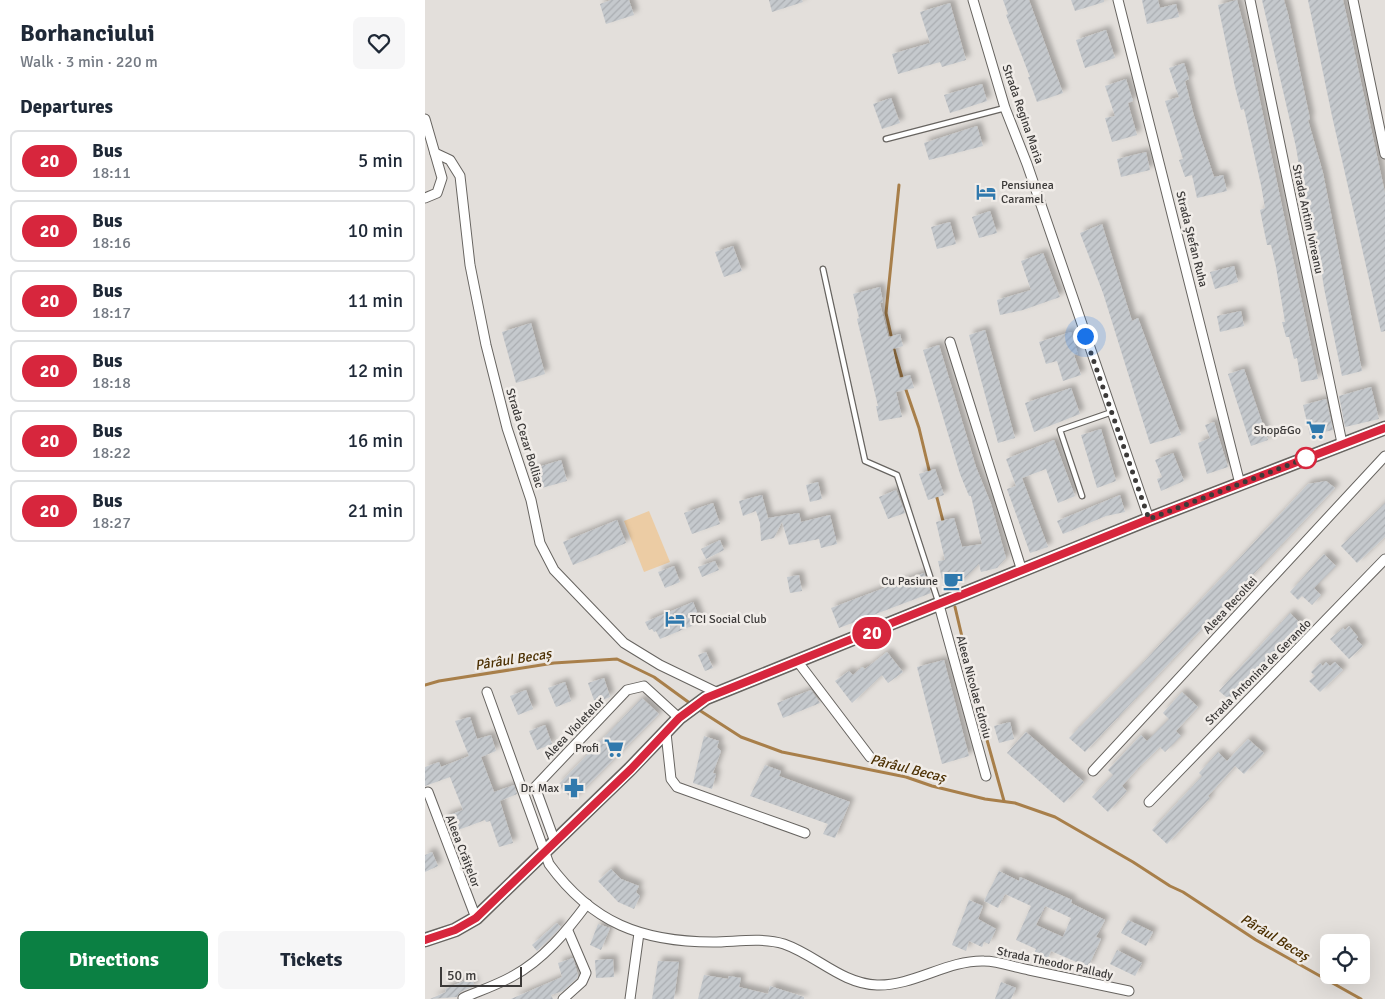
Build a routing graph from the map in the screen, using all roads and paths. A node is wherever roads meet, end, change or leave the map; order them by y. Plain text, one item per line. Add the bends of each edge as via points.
1 (973, 0) edge
2 (1118, 0) edge
3 (1250, 0) edge
4 (1353, 0) edge
5 (1005, 108) junction
6 (425, 119) edge
7 (886, 139) dead end
8 (435, 153) junction
9 (1385, 154) edge
10 (425, 198) edge
11 (823, 269) dead end
12 (950, 342) dead end
13 (1112, 412) junction
14 (1385, 428) edge
15 (1342, 443) junction
16 (1385, 456) edge
17 (1240, 484) junction
18 (1082, 496) dead end
19 (1149, 519) junction
20 (1385, 559) edge
21 (1022, 571) junction
22 (939, 605) junction
23 (798, 662) junction
24 (487, 692) dead end
25 (718, 693) junction
26 (681, 716) junction
27 (666, 733) junction
28 (870, 757) dead end
29 (1093, 771) dead end
30 (985, 776) dead end
31 (428, 792) dead end
32 (1149, 802) dead end
33 (805, 833) dead end
34 (555, 842) junction
35 (545, 851) junction
36 (587, 904) junction
37 (476, 918) junction
38 (568, 930) junction
39 (639, 933) junction
40 (425, 940) edge
41 (1129, 991) dead end
42 (463, 998) edge
43 (563, 999) edge
44 (630, 999) edge

1 - 5 street, Strada Regina Maria
2 - 17 street, Strada Ștefan Ruha
3 - 15 street, Strada Antim Ivireanu
4 - 9 street
5 - 7 lane
5 - 13 street, Strada Regina Maria
6 - 8 street
8 - 10 street via 442,183 437,193
8 - 25 street, Strada Cezar Bolliac via 450,160 460,176 484,338 507,428 547,558 554,570 624,643
11 - 22 lane via 865,461 897,475
12 - 21 street
13 - 18 lane via 1060,430
13 - 19 street, Strada Regina Maria
14 - 15 main road
15 - 17 main road
16 - 29 street, Aleea Recoltei
17 - 19 main road
19 - 21 main road
20 - 32 street, Strada Antonina de Gerando
21 - 22 main road
22 - 23 main road
22 - 30 street, Aleea Nicolae Edroiu
23 - 25 main road
23 - 28 street
24 - 35 street
25 - 26 main road
26 - 27 main road
26 - 34 street, Aleea Violetelor via 644,686 627,690 535,787
27 - 33 street via 671,779 675,785
27 - 34 main road
31 - 37 street, Aleea Crăițelor
34 - 35 main road
35 - 36 street, Strada Theodor Pallady via 558,877
35 - 37 main road
36 - 38 street
36 - 39 street, Strada Theodor Pallady via 614,922
37 - 40 main road via 455,930
38 - 42 street via 514,976
38 - 43 street via 586,972 582,982
39 - 41 street, Strada Theodor Pallady via 666,940 757,940 784,944 851,980 877,985 902,982 956,965 984,961
39 - 44 street

